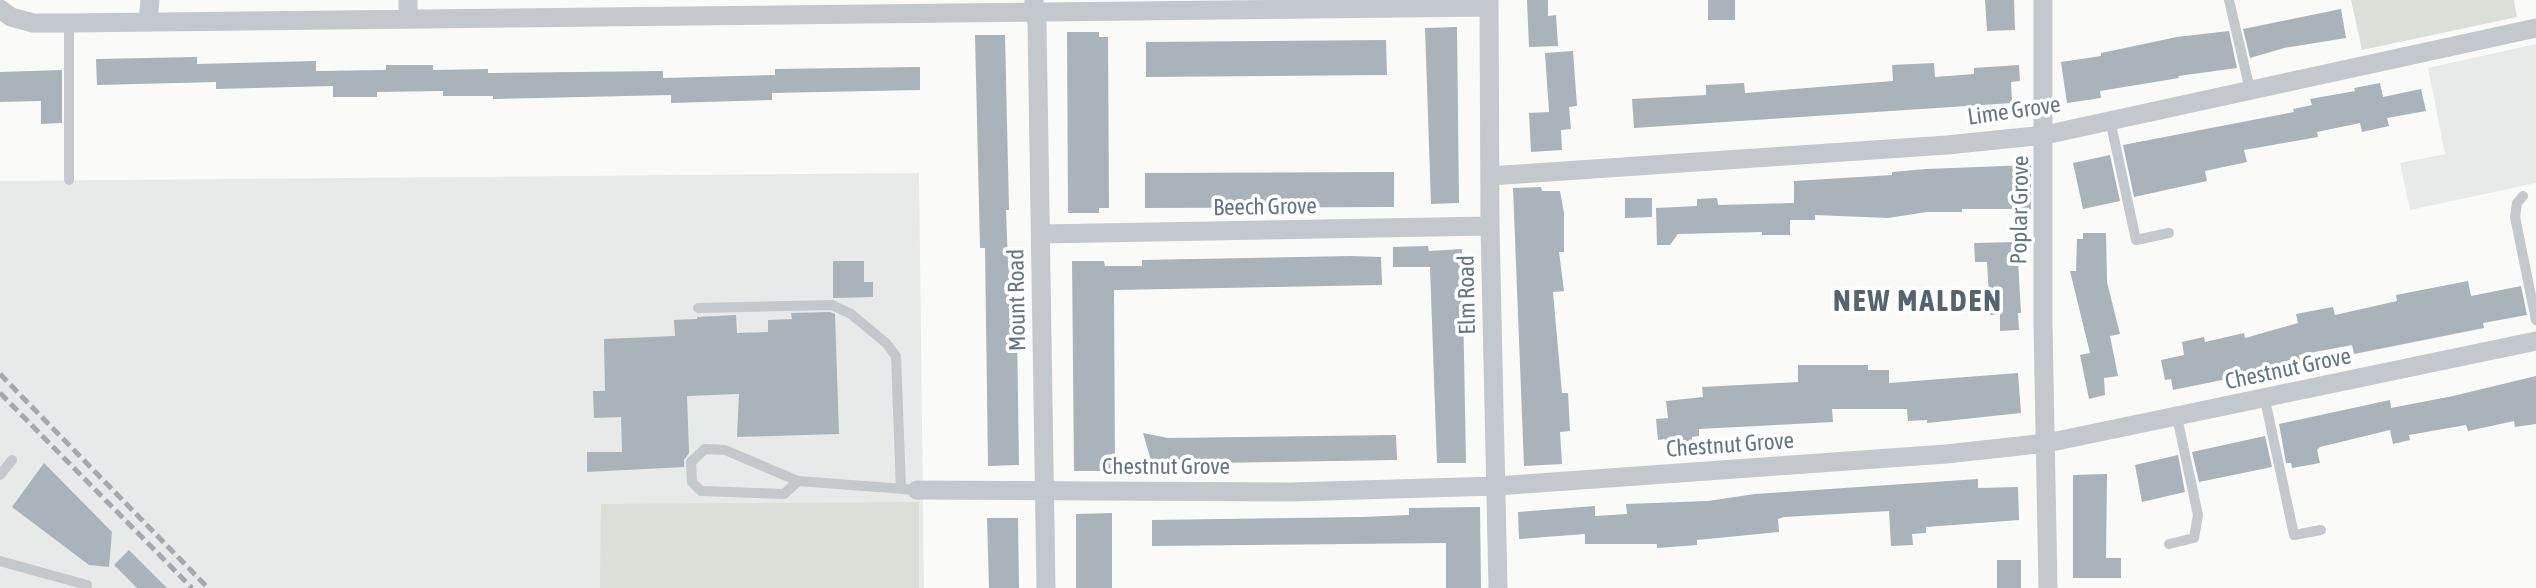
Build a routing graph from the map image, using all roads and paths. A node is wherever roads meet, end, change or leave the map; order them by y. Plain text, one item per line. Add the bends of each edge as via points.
1 (149, 0) edge
2 (2043, 0) edge
3 (2229, 0) edge
4 (1489, 4) edge
5 (1035, 6) edge
6 (719, 8) edge
7 (0, 9) edge
8 (408, 9) edge
9 (148, 21) junction
10 (69, 23) junction
11 (2536, 28) edge
12 (2250, 90) junction
13 (2110, 120) junction
14 (2045, 135) junction
15 (1490, 176) junction
16 (69, 180) dead end
17 (2523, 196) dead end
18 (1490, 226) junction
19 (2169, 233) dead end
20 (1041, 234) junction
21 (698, 309) dead end
22 (2536, 320) edge
23 (2536, 341) edge
24 (2265, 400) junction
25 (2177, 417) junction
26 (2047, 443) junction
27 (12, 460) dead end
28 (0, 475) edge
29 (798, 481) junction
30 (1496, 486) junction
31 (909, 489) junction
32 (1045, 490) junction
33 (2321, 530) dead end
34 (2169, 544) dead end
35 (0, 561) edge
36 (87, 585) dead end
37 (1046, 588) edge
38 (1498, 588) edge
39 (2048, 588) edge

1 - 9 street
2 - 14 street, Poplar Grove
3 - 12 lane
4 - 5 street
4 - 15 street, Elm Road
5 - 6 street
5 - 20 street, Mount Road
6 - 8 street
7 - 10 street via 33,23
8 - 9 street
9 - 10 street
10 - 16 lane
11 - 12 street, Lime Grove
12 - 13 street, Lime Grove
13 - 14 street, Lime Grove
13 - 19 lane via 2136,240
14 - 15 street, Lime Grove
14 - 26 street, Poplar Grove
15 - 18 street, Elm Road
17 - 22 lane via 2515,217
18 - 20 street, Beech Grove
18 - 30 street, Elm Road
20 - 32 street, Mount Road
21 - 31 lane via 831,305 851,314 886,343 896,356
23 - 24 street, Chestnut Grove
24 - 25 street, Chestnut Grove
24 - 33 lane via 2294,535
25 - 26 street, Chestnut Grove
25 - 34 lane via 2198,515 2193,537
26 - 30 street, Chestnut Grove
26 - 39 street, Poplar Grove
27 - 28 lane
29 - 29 lane via 725,450 705,449 691,462 692,482 701,491 784,494
29 - 31 lane
30 - 32 street, Chestnut Grove via 1291,492
30 - 38 street, Elm Road
31 - 32 street, Chestnut Grove
32 - 37 street, Mount Road
35 - 36 lane

